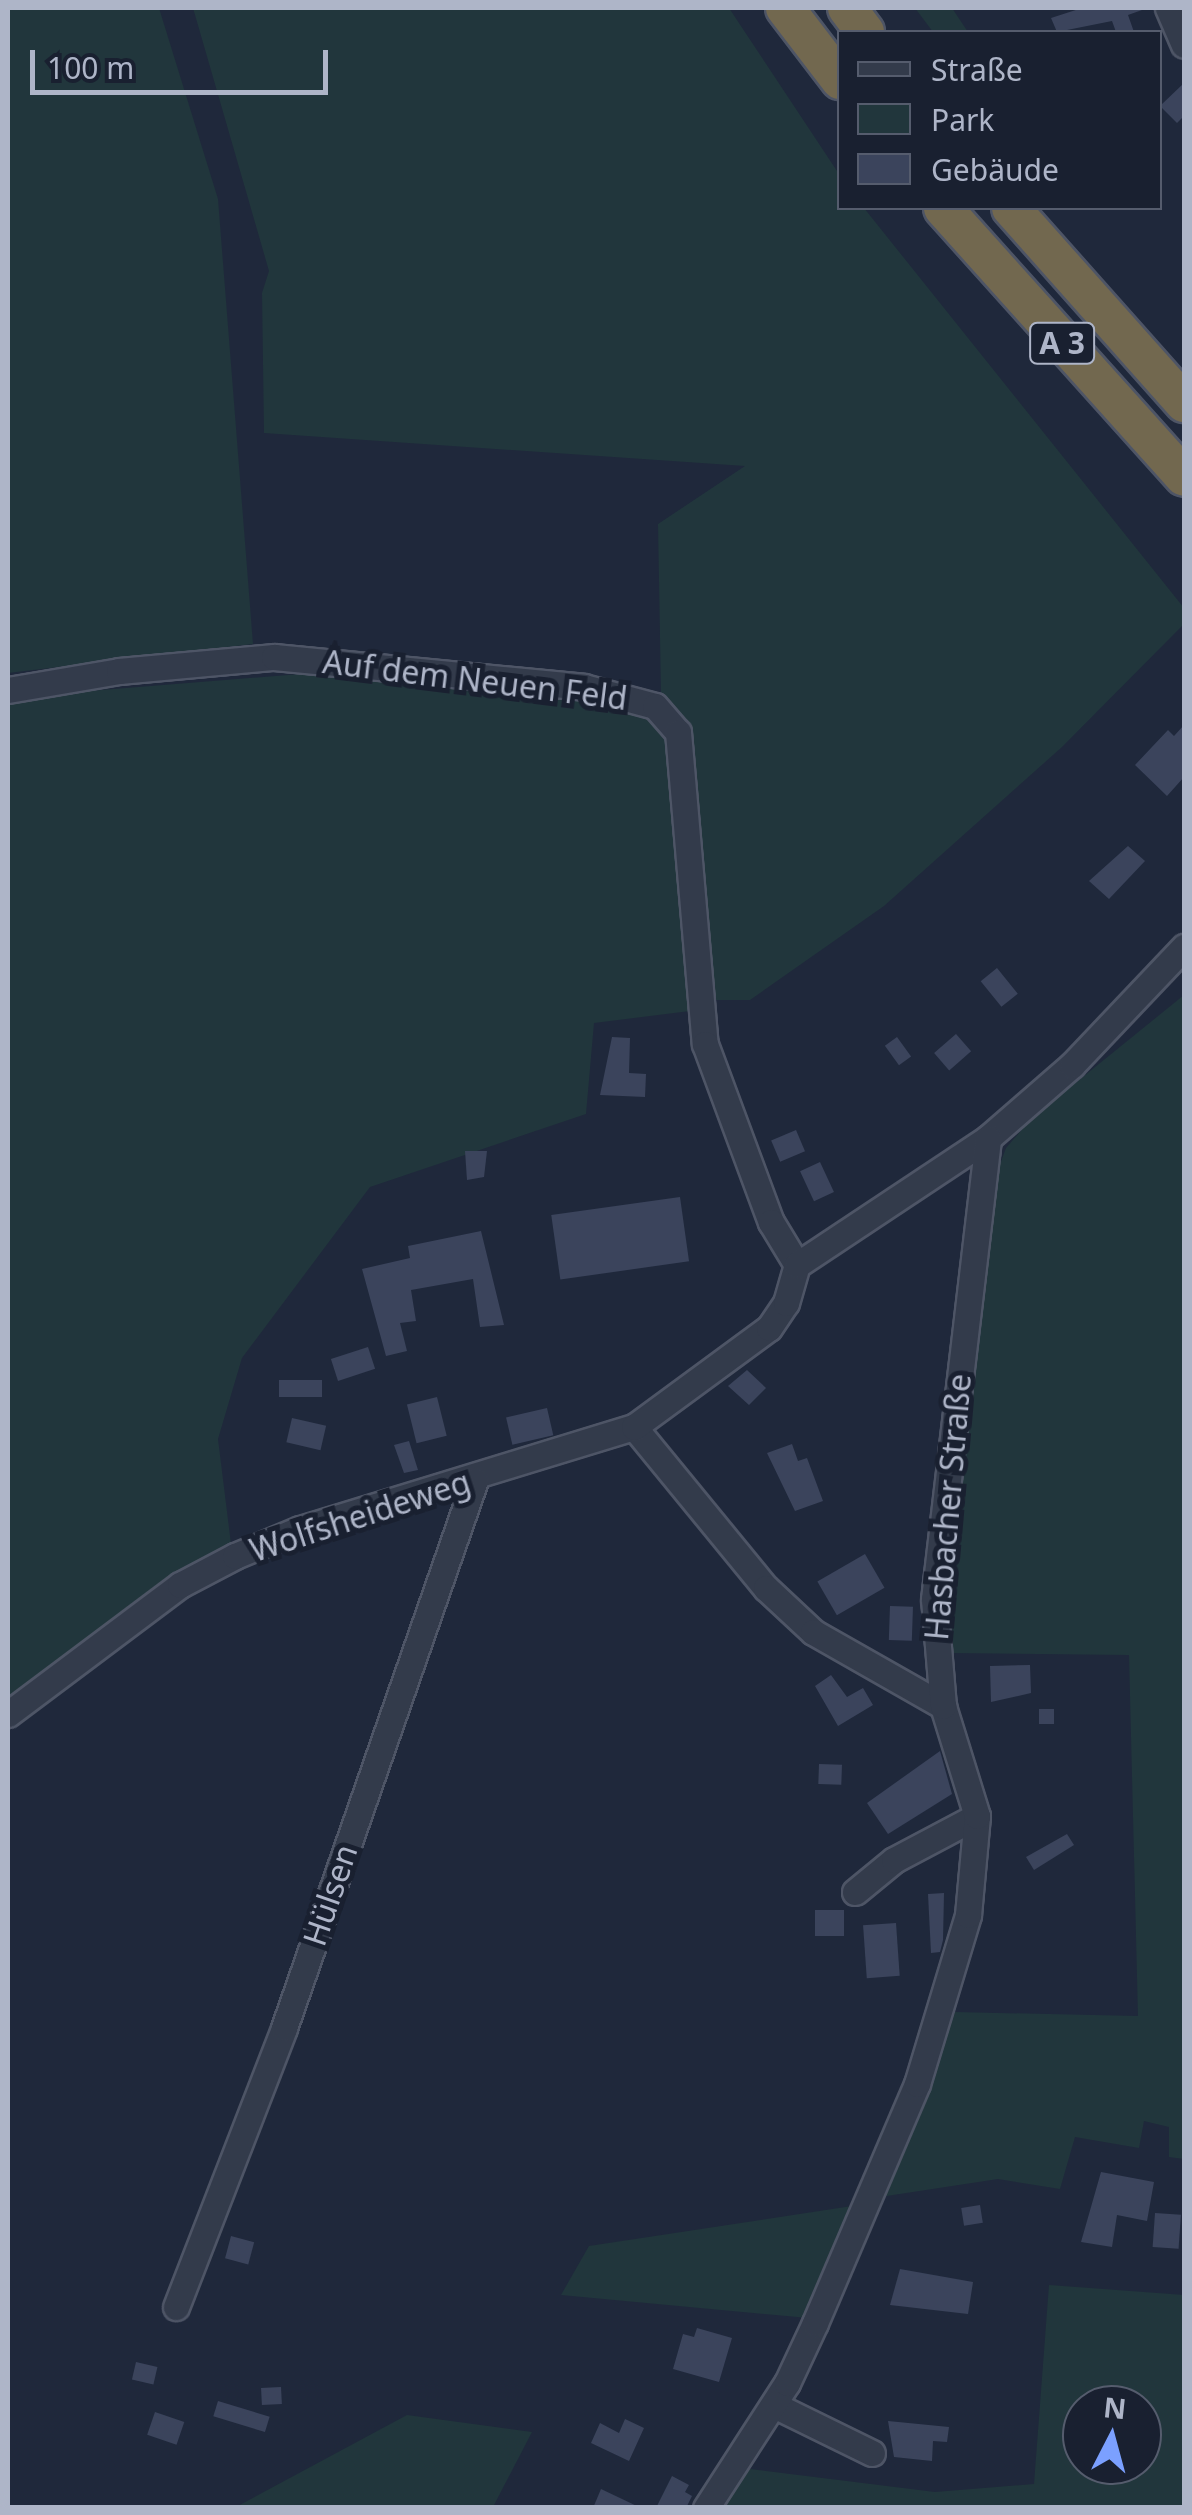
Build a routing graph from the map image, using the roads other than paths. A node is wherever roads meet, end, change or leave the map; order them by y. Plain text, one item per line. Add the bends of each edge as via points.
1 (785, 8) edge
2 (847, 8) edge
3 (1168, 8) edge
4 (864, 30) edge
5 (1184, 45) edge
6 (837, 76) edge
7 (944, 210) edge
8 (1013, 210) edge
9 (1184, 404) edge
10 (1184, 477) edge
11 (8, 690) edge
12 (1184, 947) edge
13 (988, 1138) junction
14 (797, 1265) junction
15 (634, 1428) junction
16 (476, 1480) junction
17 (942, 1706) junction
18 (8, 1714) edge
19 (978, 1816) junction
20 (855, 1892) dead end
21 (176, 2307) dead end
22 (774, 2405) junction
23 (872, 2454) dead end
24 (706, 2508) edge

1 - 6 highway
2 - 4 highway
3 - 5 street
7 - 10 highway, A 3
8 - 9 highway, A 3
11 - 14 street, Auf dem Neuen Feld via 120,671 274,657 584,687 655,706 678,732 705,1044 772,1222
12 - 13 street via 1098,1039
13 - 14 street
13 - 17 street, Hasbacher Straße via 934,1599
14 - 15 street, Wolfsheideweg via 770,1328
15 - 16 street, Wolfsheideweg
15 - 17 street via 766,1588 814,1632
16 - 18 street, Wolfsheideweg via 300,1528 220,1563 152,1604
16 - 21 street, Hülsen via 284,2028
17 - 19 street, Hasbacher Straße
19 - 20 street via 894,1860
19 - 22 street, Hasbacher Straße via 968,1914 939,2022 870,2196
22 - 23 street
22 - 24 street, Hasbacher Straße

